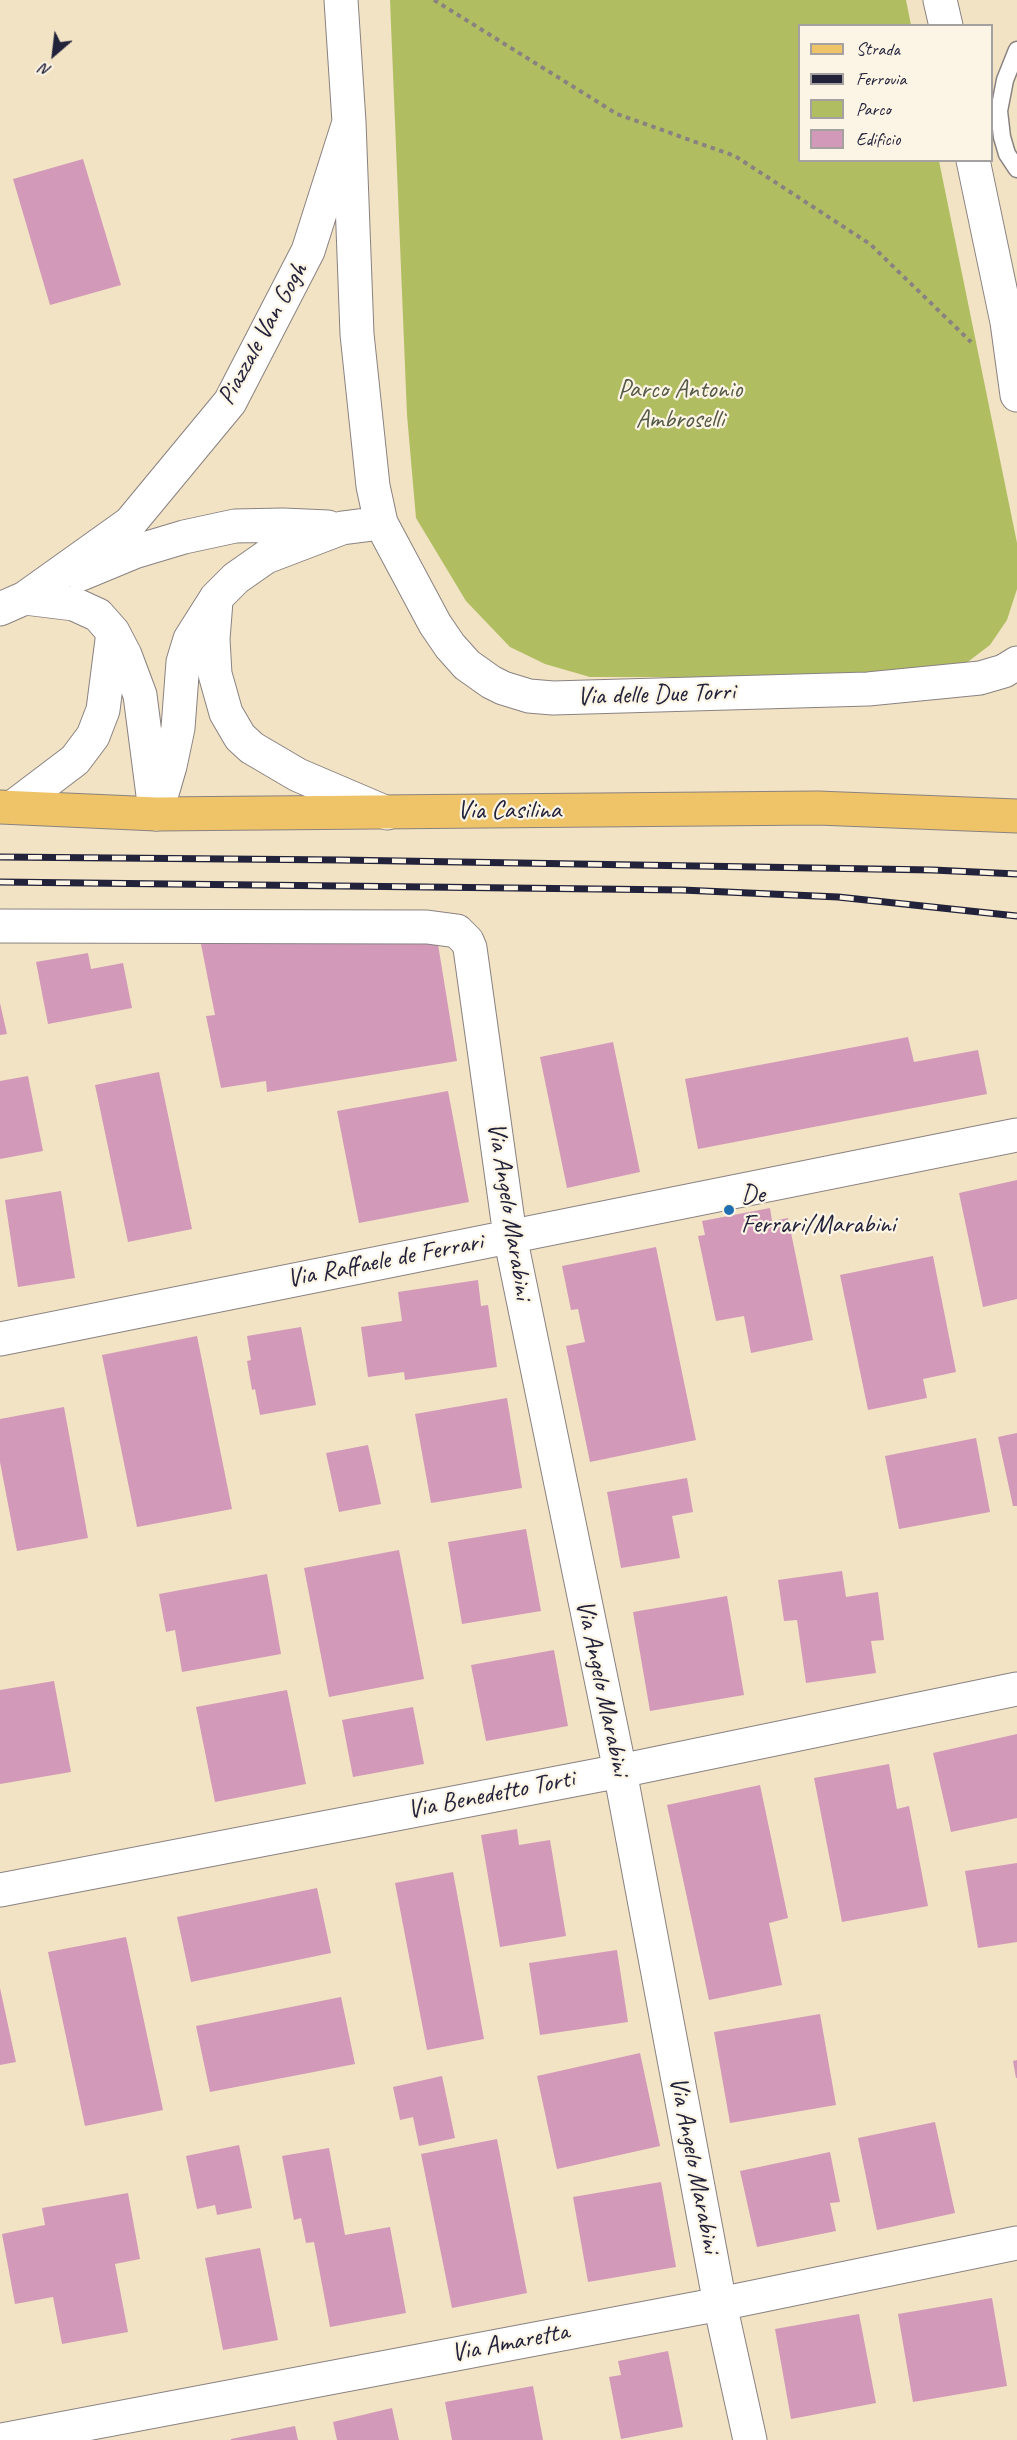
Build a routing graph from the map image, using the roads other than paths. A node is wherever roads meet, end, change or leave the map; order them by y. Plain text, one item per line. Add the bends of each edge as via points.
1 (341, 0) edge
2 (940, 0) edge
3 (946, 24) edge
4 (1017, 50) edge
5 (349, 122) junction
6 (974, 162) edge
7 (1017, 169) edge
8 (1011, 312) edge
9 (1017, 395) edge
10 (381, 523) junction
11 (342, 528) junction
12 (216, 598) junction
13 (12, 604) edge
14 (113, 632) junction
15 (1017, 663) edge
16 (7, 807) edge
17 (387, 813) junction
18 (156, 814) junction
19 (1017, 816) edge
20 (0, 926) edge
21 (1017, 1135) edge
22 (510, 1236) junction
23 (0, 1339) edge
24 (1017, 1689) edge
25 (620, 1771) junction
26 (0, 1890) edge
27 (1017, 2243) edge
28 (720, 2304) junction
29 (2, 2440) edge
30 (750, 2440) edge

1 - 5 street, Piazzale Van Gogh
2 - 3 street
4 - 7 lane via 1005,80 999,111 1007,154
5 - 10 street, Via delle Due Torri via 357,334 373,486
5 - 13 street, Piazzale Van Gogh via 308,251 230,402 130,523
6 - 8 street
8 - 9 street
10 - 11 street
10 - 15 street, Via delle Due Torri via 435,624 457,655 491,682 529,696 868,689 980,678
11 - 12 street via 266,557
11 - 13 street via 258,525 200,533 134,552
12 - 17 street via 215,674 226,713 240,736 252,748 298,775
12 - 18 street via 195,631 183,662 178,728
13 - 14 street via 74,604 98,615
14 - 16 street via 103,710 93,736 75,760
14 - 18 street via 140,695
16 - 18 main road, Via Casilina
17 - 18 main road, Via Casilina
17 - 19 main road, Via Casilina via 808,808
20 - 22 street, Via Angelo Marabini via 427,927 448,928 464,935 470,948
21 - 22 street, Via Raffaele de Ferrari
22 - 23 street, Via Raffaele de Ferrari
22 - 25 street, Via Angelo Marabini
24 - 25 street, Via Benedetto Torti
25 - 26 street, Via Benedetto Torti
25 - 28 street, Via Angelo Marabini
27 - 28 street, Via Amaretta
28 - 29 street, Via Amaretta
28 - 30 street, Via Angelo Marabini

